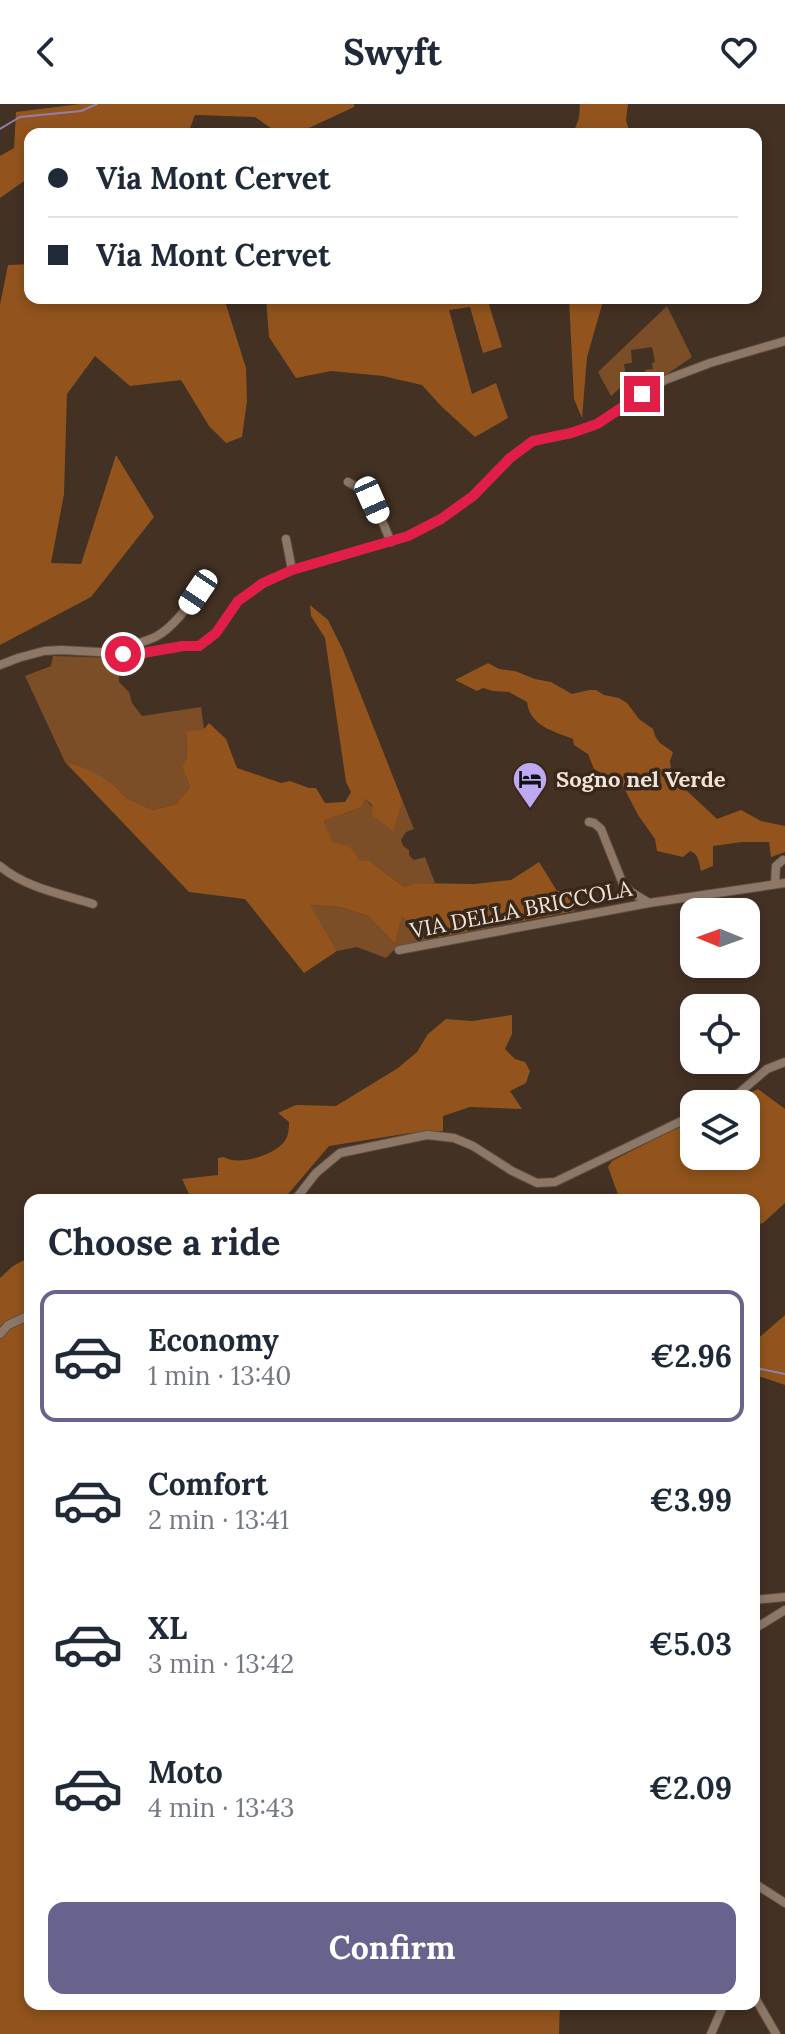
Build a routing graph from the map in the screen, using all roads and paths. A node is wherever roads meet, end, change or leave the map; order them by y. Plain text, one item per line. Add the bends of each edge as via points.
1 (785, 341) edge
2 (348, 482) dead end
3 (286, 539) dead end
4 (391, 542) junction
5 (292, 570) junction
6 (198, 592) dead end
7 (123, 654) junction
8 (0, 665) edge
9 (589, 822) dead end
10 (783, 860) dead end
11 (0, 866) edge
12 (775, 883) junction
13 (785, 883) edge
14 (649, 903) junction
15 (93, 904) dead end
16 (399, 950) dead end
17 (785, 1062) edge
18 (742, 1090) edge
19 (680, 1122) edge
20 (300, 1194) edge
21 (24, 1318) edge
22 (0, 1334) edge
23 (785, 1597) edge
24 (760, 1599) edge
25 (785, 1610) edge
26 (760, 1625) edge
27 (760, 1887) edge
28 (785, 1903) edge
29 (760, 2006) edge
30 (721, 2010) edge
31 (711, 2034) edge
32 (776, 2034) edge

1 - 4 street via 665,380 597,424 533,441 441,519
2 - 4 street via 372,500
3 - 5 street
4 - 5 street
5 - 7 street via 238,601 216,633 199,646
6 - 7 street via 159,635 127,647
7 - 8 street via 61,650
9 - 14 street via 601,829 623,884
10 - 12 street via 776,866
11 - 15 street via 13,877
12 - 13 street, VIA DELLA BRICCOLA
12 - 14 street, VIA DELLA BRICCOLA
14 - 16 street, VIA DELLA BRICCOLA
17 - 18 street via 767,1069
19 - 20 street via 555,1182 537,1183 473,1146 427,1135 340,1153
21 - 22 street
23 - 24 street
25 - 26 street
27 - 28 street
29 - 32 street
30 - 31 street

